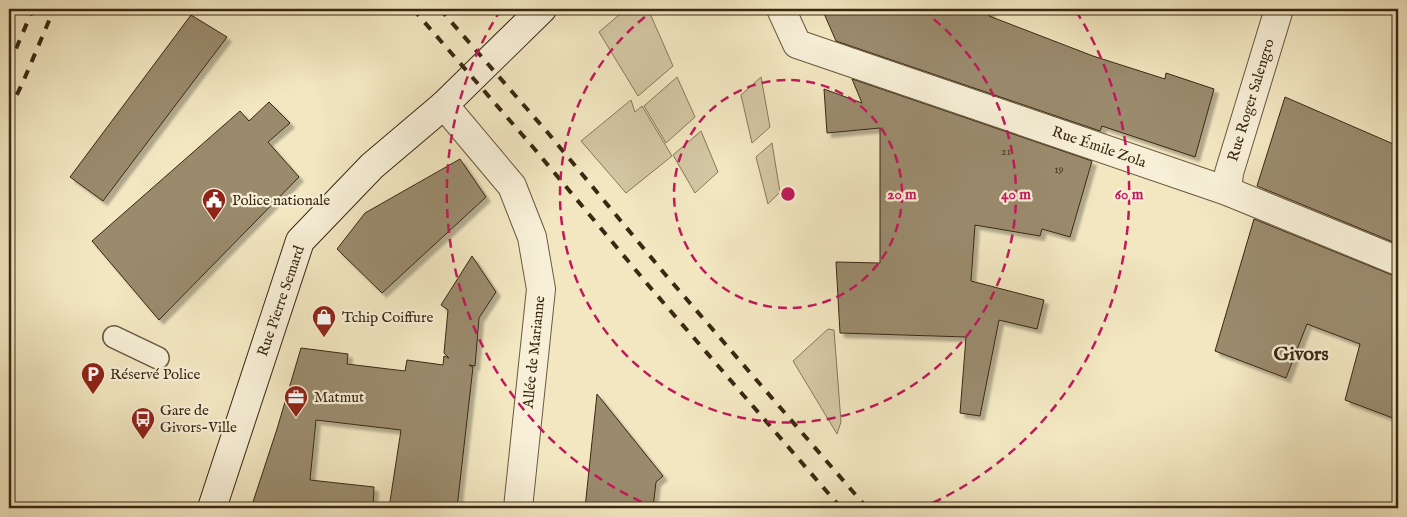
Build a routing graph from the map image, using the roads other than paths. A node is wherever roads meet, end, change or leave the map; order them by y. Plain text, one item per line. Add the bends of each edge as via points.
1 (542, 9) edge
2 (781, 9) edge
3 (1279, 9) edge
4 (444, 105) junction
5 (1227, 191) junction
6 (1398, 260) edge
7 (114, 337) dead end
8 (158, 358) dead end
9 (212, 508) edge
10 (518, 508) edge

1 - 4 street, Rue Pierre Semard
2 - 5 street, Rue Émile Zola via 797,44
3 - 5 street, Rue Roger Salengro via 1229,173
4 - 9 street, Rue Pierre Semard via 372,166 300,241
4 - 10 street, Allée de Marianne via 512,186 532,237 541,289
5 - 6 street, Rue Émile Zola
7 - 8 lane

